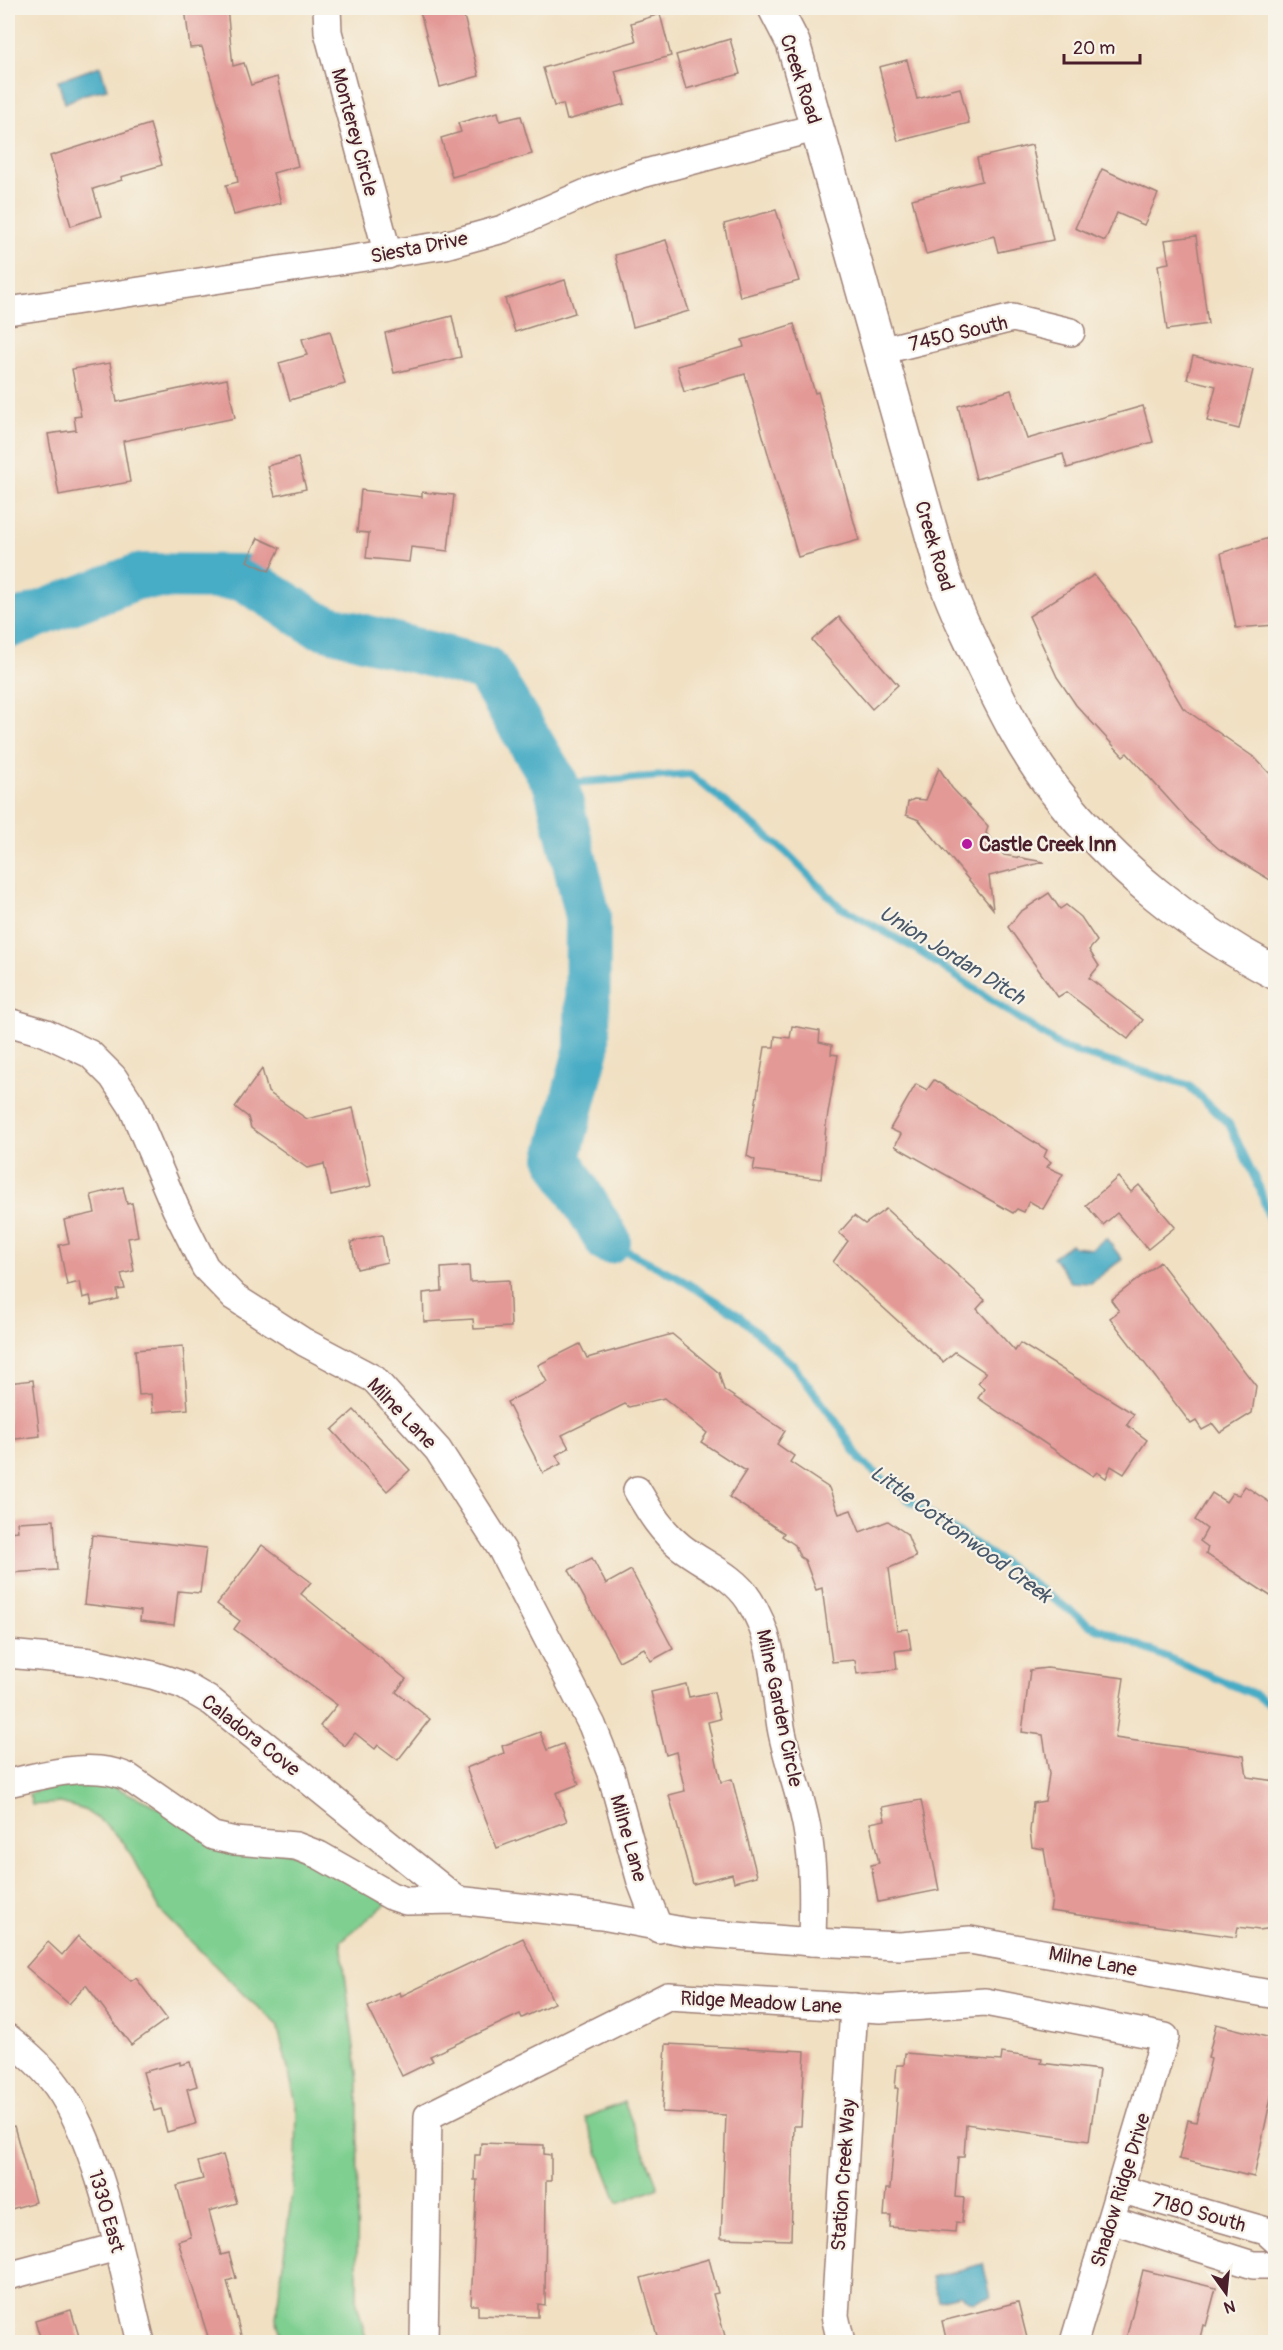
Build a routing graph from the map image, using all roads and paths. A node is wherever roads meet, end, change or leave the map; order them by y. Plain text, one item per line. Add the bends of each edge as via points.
1 (327, 8) edge
2 (775, 8) edge
3 (818, 127) junction
4 (388, 255) junction
5 (8, 311) edge
6 (1071, 332) dead end
7 (879, 351) junction
8 (1275, 973) edge
9 (8, 1022) edge
10 (638, 1490) dead end
11 (8, 1654) edge
12 (12, 1782) dead end
13 (457, 1900) junction
14 (659, 1929) junction
15 (812, 1942) junction
16 (1275, 1995) edge
17 (854, 2007) junction
18 (1165, 2037) joint
19 (8, 2038) edge
20 (1120, 2189) junction
21 (1111, 2220) junction
22 (1275, 2240) edge
23 (117, 2247) junction
24 (1275, 2265) edge
25 (8, 2276) edge
26 (141, 2343) edge
27 (424, 2343) edge
28 (841, 2343) edge
29 (1074, 2343) edge

1 - 4 street, Monterey Circle via 328,32
2 - 3 street, Creek Road via 793,43
3 - 4 street, Siesta Drive via 642,174 503,229 446,245
3 - 7 street, Creek Road
4 - 5 street, Siesta Drive
6 - 7 street, 7450 South via 1013,318
7 - 8 street, Creek Road via 950,597 1004,711 1049,781 1125,868 1225,944
9 - 14 street, Milne Lane via 46,1033 90,1053 113,1077 132,1106 176,1209 206,1267 242,1302 304,1342 374,1379 438,1450 502,1551 592,1725
10 - 15 street, Milne Garden Circle via 657,1525 682,1548 726,1576 748,1598 762,1622 782,1730 807,1828 813,1876
11 - 13 street, Caladora Cove via 92,1662 183,1685 212,1702
12 - 13 street, Milne Lane via 98,1768 114,1771 213,1836 296,1846 391,1896 406,1900
13 - 14 street, Milne Lane via 602,1916
14 - 15 street, Milne Lane
15 - 16 street, Milne Lane via 900,1946 970,1940
17 - 18 street, Ridge Meadow Lane via 985,2002
17 - 27 street, Ridge Meadow Lane via 668,1996 428,2116
17 - 28 street, Station Creek Way via 834,2316
18 - 20 street, Shadow Ridge Drive
19 - 23 street, 1330 East via 57,2086 86,2143
20 - 21 street, Shadow Ridge Drive
20 - 22 street, 7180 South via 1266,2231
21 - 24 street, 7180 South via 1253,2265
21 - 29 street, Shadow Ridge Drive
23 - 25 street
23 - 26 street, 1330 East

